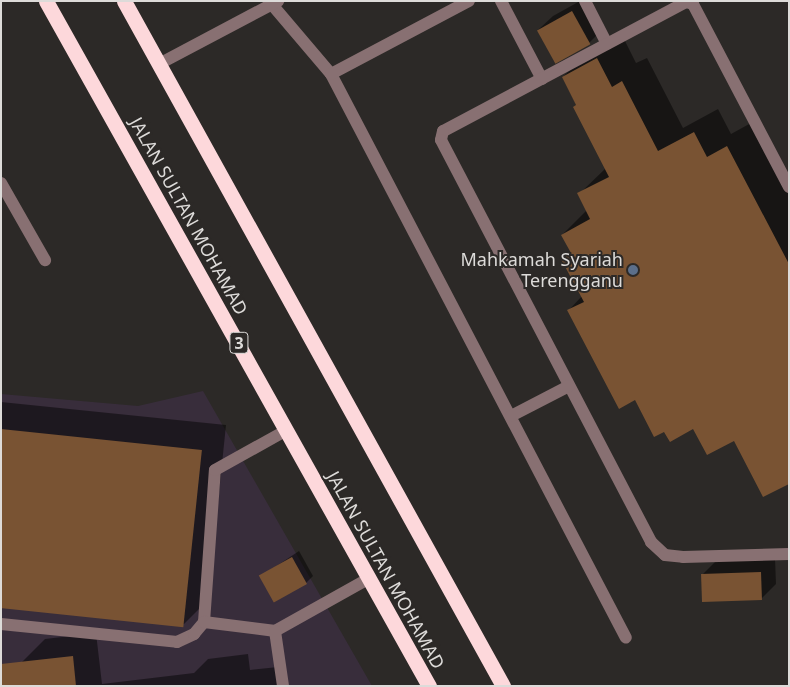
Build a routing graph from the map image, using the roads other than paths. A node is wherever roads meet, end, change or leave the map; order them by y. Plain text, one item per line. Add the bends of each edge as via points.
1 (46, 1) edge
2 (124, 1) edge
3 (469, 1) edge
4 (501, 1) edge
5 (585, 1) edge
6 (273, 2) edge
7 (607, 44) junction
8 (159, 64) junction
9 (332, 74) junction
10 (542, 79) junction
11 (1, 183) edge
12 (789, 186) edge
13 (45, 260) dead end
14 (569, 386) junction
15 (510, 416) junction
16 (287, 430) junction
17 (789, 554) edge
18 (370, 578) junction
19 (204, 622) junction
20 (1, 624) edge
21 (275, 631) junction
22 (626, 638) dead end
23 (283, 686) edge
24 (429, 686) edge
25 (503, 686) edge

1 - 16 highway, JALAN SULTAN MOHAMAD / 3
2 - 8 highway
3 - 9 street
4 - 10 street
5 - 7 street
6 - 8 street
6 - 9 street
7 - 10 street
7 - 12 street via 686,2 693,4
8 - 25 highway
9 - 15 street
10 - 14 street via 443,131 440,140
11 - 13 street
14 - 15 street
14 - 17 street via 651,542 665,555
15 - 22 street
16 - 18 highway, JALAN SULTAN MOHAMAD / 3
16 - 19 street via 216,470
18 - 21 street
18 - 24 highway, JALAN SULTAN MOHAMAD / 3
19 - 20 street via 194,634 177,642
19 - 21 street
21 - 23 street

